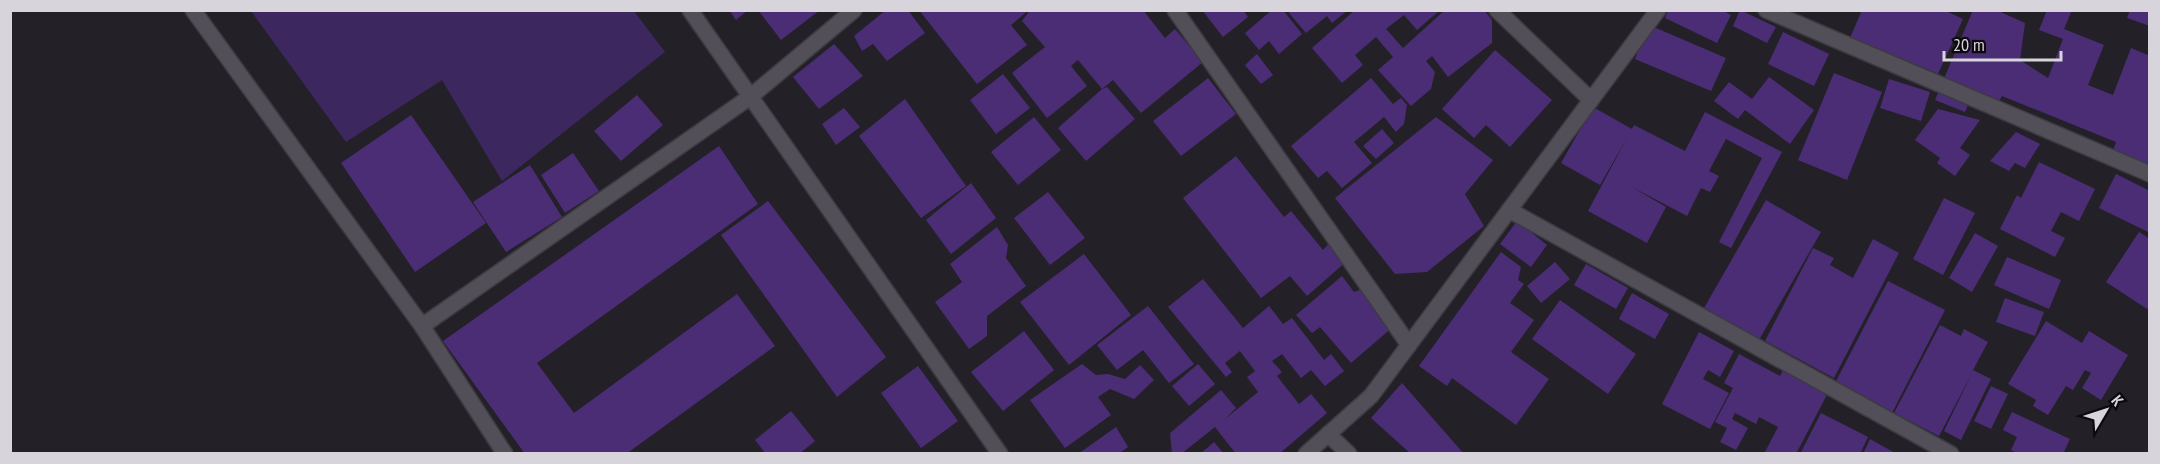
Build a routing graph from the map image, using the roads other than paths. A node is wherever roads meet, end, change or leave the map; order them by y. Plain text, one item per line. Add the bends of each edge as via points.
1 (193, 10) edge
2 (690, 10) edge
3 (854, 10) edge
4 (1175, 10) edge
5 (1497, 10) edge
6 (1658, 10) edge
7 (1766, 10) edge
8 (750, 97) junction
9 (1591, 100) junction
10 (2150, 174) edge
11 (1509, 210) junction
12 (422, 326) junction
13 (1409, 345) junction
14 (1328, 434) junction
15 (505, 453) edge
16 (1000, 453) edge
17 (1306, 453) edge
18 (1349, 453) edge
19 (1951, 453) edge

1 - 12 street
2 - 8 street
3 - 8 street
4 - 13 street
5 - 9 street
6 - 9 street
7 - 10 street
8 - 12 street
8 - 16 street
9 - 11 street
11 - 13 street
11 - 19 street
12 - 15 street
13 - 14 street via 1371,396
14 - 17 street
14 - 18 street

